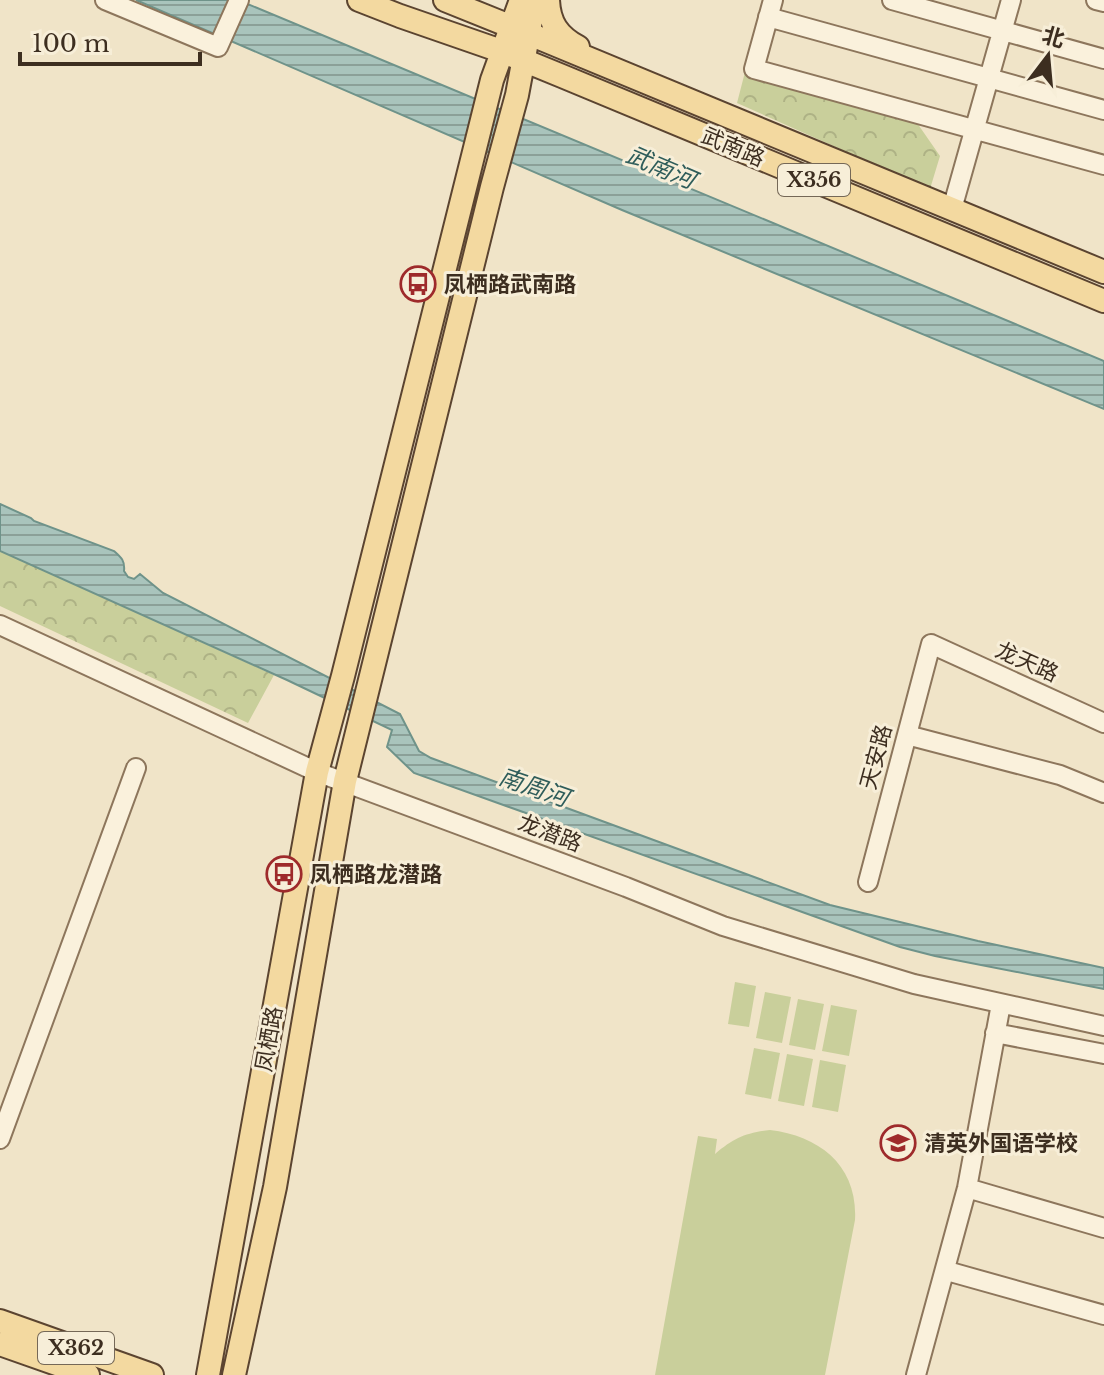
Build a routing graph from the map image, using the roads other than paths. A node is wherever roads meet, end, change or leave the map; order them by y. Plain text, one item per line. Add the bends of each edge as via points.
1 (105, 0) edge
2 (239, 0) edge
3 (359, 0) edge
4 (445, 0) edge
5 (460, 0) edge
6 (471, 0) edge
7 (521, 0) edge
8 (537, 0) edge
9 (548, 0) edge
10 (892, 0) edge
11 (1011, 0) edge
12 (1096, 0) edge
13 (1104, 2) edge
14 (770, 8) edge
15 (520, 30) junction
16 (1002, 31) junction
17 (501, 51) junction
18 (1104, 59) edge
19 (523, 61) junction
20 (613, 68) junction
21 (989, 78) junction
22 (1104, 110) edge
23 (975, 129) junction
24 (1104, 165) edge
25 (952, 209) junction
26 (1104, 272) edge
27 (1104, 301) edge
28 (0, 625) edge
29 (931, 644) joint
30 (1104, 723) edge
31 (907, 735) junction
32 (136, 768) dead end
33 (317, 772) junction
34 (345, 781) junction
35 (1104, 793) edge
36 (868, 882) dead end
37 (1001, 1004) junction
38 (1104, 1026) edge
39 (995, 1033) junction
40 (1104, 1054) edge
41 (0, 1139) edge
42 (967, 1188) junction
43 (1104, 1228) edge
44 (947, 1271) dead end
45 (1104, 1315) edge
46 (0, 1321) edge
47 (0, 1344) edge
48 (88, 1375) edge
49 (152, 1375) edge
50 (208, 1375) edge
51 (234, 1375) edge
52 (916, 1375) edge

1 - 2 street via 218,47
3 - 17 main road, 武南路 / X356
4 - 15 main road, 武南路 / X356
5 - 6 main road
7 - 15 main road
8 - 15 main road
9 - 20 main road via 561,37
10 - 16 street
11 - 16 street
12 - 13 street
14 - 21 street
14 - 23 street via 754,69
15 - 17 main road
15 - 19 main road
15 - 20 main road, 武南路 / X356
16 - 18 street
16 - 21 street
17 - 19 main road, 武南路 / X356
17 - 33 main road, 凤栖路
19 - 27 main road, 武南路 / X356
19 - 34 main road, 凤栖路
20 - 25 main road, 武南路 / X356
21 - 22 street
21 - 23 street
23 - 24 street
23 - 25 street
25 - 26 main road, 武南路 / X356
28 - 33 street, 龙潜路
29 - 30 street, 龙天路
29 - 31 street, 天安路
31 - 35 street via 1060,775
31 - 36 street, 天安路
32 - 41 street
33 - 34 street, 龙潜路
33 - 50 main road, 凤栖路
34 - 37 street, 龙潜路 via 723,926 914,984
34 - 51 main road, 凤栖路 via 275,1187
37 - 38 street, 龙潜路
37 - 39 street
39 - 40 street
39 - 42 street
42 - 43 street
42 - 52 street
44 - 45 street
46 - 49 main road, X362
47 - 48 main road, X362

